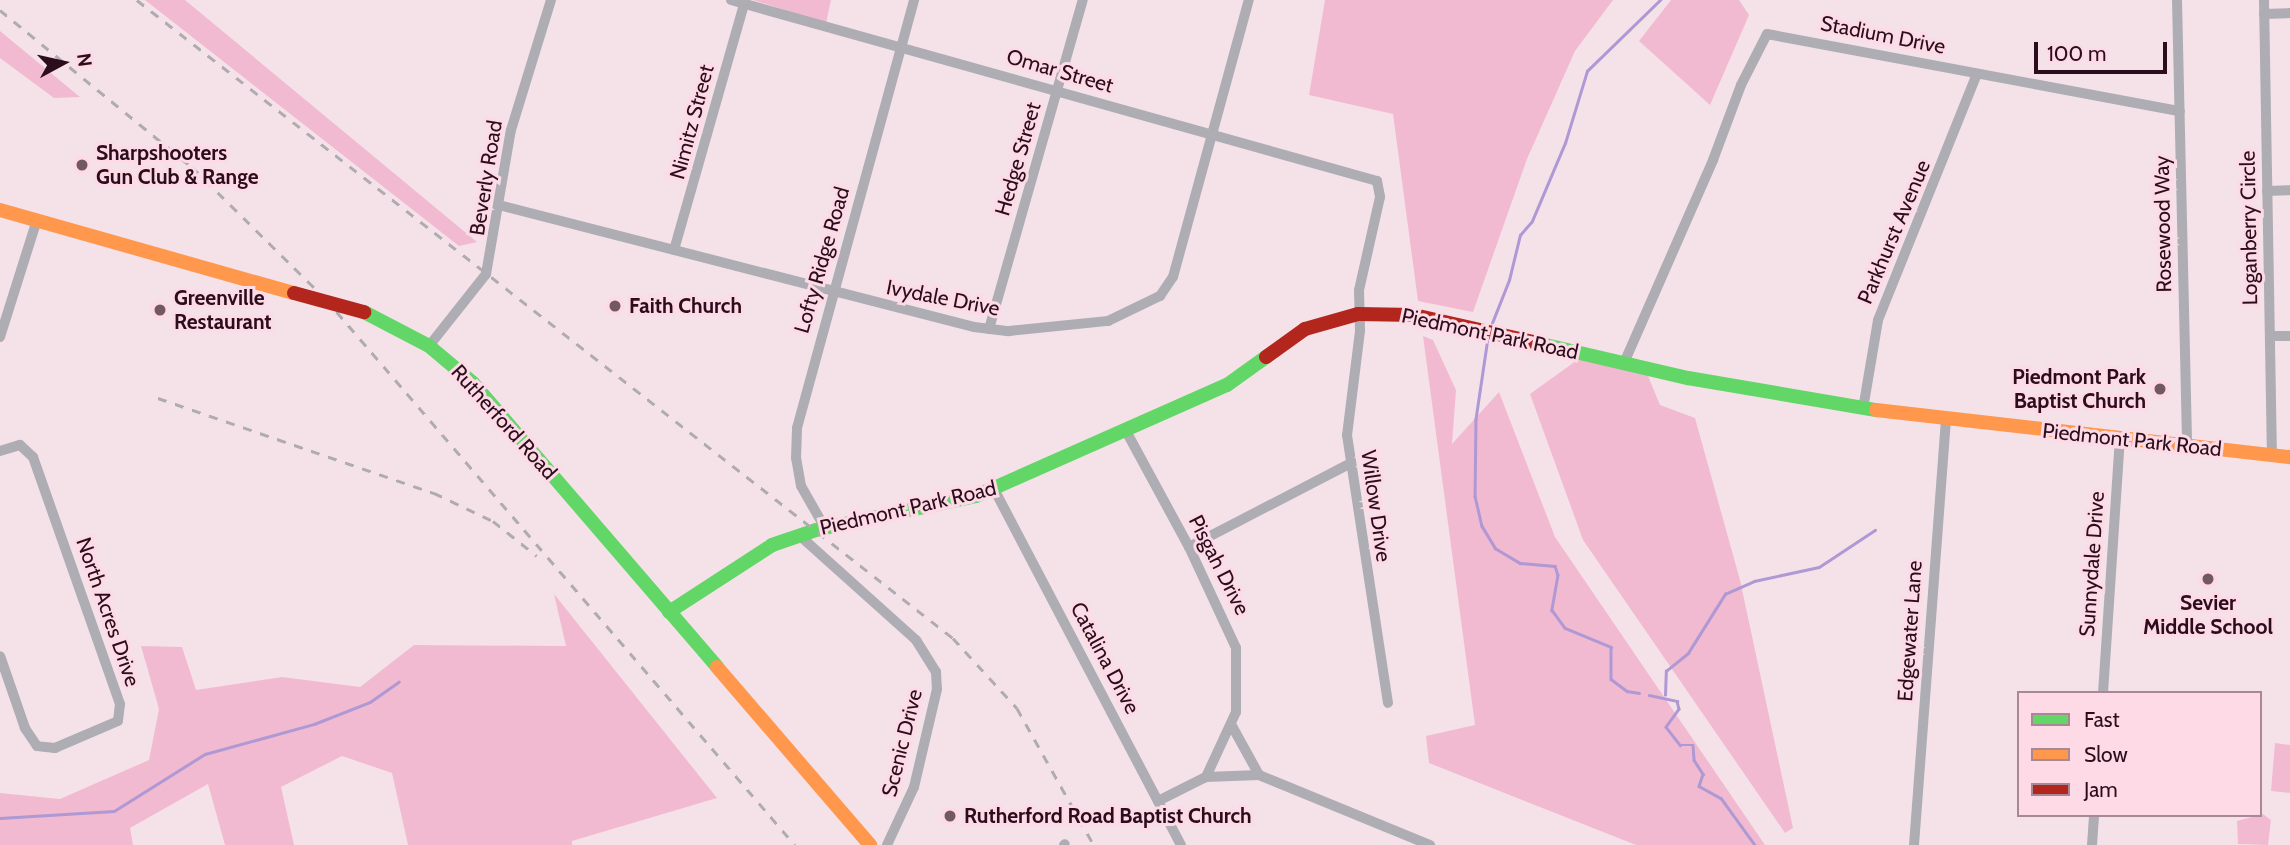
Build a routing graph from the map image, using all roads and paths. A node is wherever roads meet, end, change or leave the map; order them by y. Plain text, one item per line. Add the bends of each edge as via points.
1 (551, 0) edge
2 (731, 0) edge
3 (914, 0) edge
4 (1083, 0) edge
5 (1249, 0) edge
6 (2177, 0) edge
7 (2264, 0) edge
8 (744, 4) junction
9 (2290, 13) edge
10 (2264, 14) junction
11 (902, 47) junction
12 (1977, 74) junction
13 (1058, 91) junction
14 (2180, 111) junction
15 (1211, 134) junction
16 (1377, 181) joint
17 (2290, 190) edge
18 (2267, 191) junction
19 (499, 205) junction
20 (0, 210) edge
21 (37, 220) junction
22 (674, 250) junction
23 (834, 293) junction
24 (1358, 313) junction
25 (989, 329) junction
26 (2271, 336) junction
27 (2290, 336) edge
28 (0, 337) edge
29 (429, 346) junction
30 (1624, 363) junction
31 (1863, 409) junction
32 (1946, 419) junction
33 (1126, 431) junction
34 (2120, 439) junction
35 (2187, 447) junction
36 (0, 451) edge
37 (2272, 456) junction
38 (2290, 457) edge
39 (1351, 463) junction
40 (994, 489) junction
41 (825, 528) junction
42 (799, 536) junction
43 (1189, 547) junction
44 (669, 612) junction
45 (0, 656) edge
46 (2103, 691) edge
47 (1388, 703) dead end
48 (1232, 726) junction
49 (1259, 775) junction
50 (1206, 777) junction
51 (1158, 801) junction
52 (2094, 817) edge
53 (1407, 841) edge
54 (870, 845) edge
55 (887, 845) edge
56 (1181, 845) edge
57 (1430, 845) edge
58 (1914, 845) edge
59 (2092, 845) edge

1 - 19 street, Beverly Road via 511,130
2 - 8 street, Omar Street
3 - 11 street, Lofty Ridge Road
4 - 13 street, Hedge Street
5 - 15 street, Ivydale Drive
6 - 14 street, Rosewood Way
7 - 10 street, Loganberry Circle
8 - 11 street, Omar Street
8 - 22 street, Nimitz Street
9 - 10 street
10 - 18 street, Loganberry Circle
11 - 13 street, Omar Street
11 - 23 street, Lofty Ridge Road
12 - 14 street, Stadium Drive
12 - 30 street, Stadium Drive via 1780,34 1765,36
12 - 31 street, Parkhurst Avenue via 1878,320
13 - 15 street, Omar Street
13 - 25 street, Hedge Street
14 - 35 street, Rosewood Way
15 - 16 street, Omar Street
15 - 25 street, Ivydale Drive via 1173,277 1160,296 1108,321 1046,329
16 - 24 street, Willow Drive via 1380,197 1363,262
17 - 18 street
18 - 26 street, Loganberry Circle
19 - 22 street, Ivydale Drive
19 - 29 street, Beverly Road via 486,274
20 - 21 street, Rutherford Road
21 - 28 street
21 - 29 street, Rutherford Road, bridge via 364,312
22 - 23 street, Ivydale Drive
23 - 25 street, Ivydale Drive
23 - 41 street, Lofty Ridge Road via 796,444 801,485
24 - 30 street, Piedmont Park Road via 1413,315
24 - 33 street, Piedmont Park Road via 1305,329 1227,385
24 - 39 street, Willow Drive via 1347,435
26 - 27 street
26 - 37 street, Loganberry Circle
29 - 44 street, Rutherford Road via 473,383
30 - 31 street, Piedmont Park Road
31 - 32 street, Piedmont Park Road
32 - 34 street, Piedmont Park Road
32 - 58 street, Edgewater Lane
33 - 40 street, Piedmont Park Road
33 - 43 street, Pisgah Drive
34 - 35 street, Piedmont Park Road
34 - 46 street, Sunnydale Drive
35 - 37 street, Piedmont Park Road
36 - 45 street, North Acres Drive via 20,445 33,457 120,704 118,721 55,748 37,746 25,728
37 - 38 street, Piedmont Park Road
39 - 43 street
39 - 47 street, Willow Drive
40 - 41 street, Piedmont Park Road
40 - 51 street, Catalina Drive
41 - 42 street, Piedmont Park Road
42 - 44 street, Piedmont Park Road via 745,559
42 - 55 street, Scenic Drive via 916,640 936,672 937,689 914,787
43 - 48 street, Pisgah Drive via 1237,648 1239,684
44 - 54 street, Rutherford Road
48 - 49 street
48 - 50 street, Pisgah Drive
49 - 50 street
49 - 53 street
50 - 51 street
51 - 56 street, Catalina Drive
52 - 59 street
53 - 57 street

